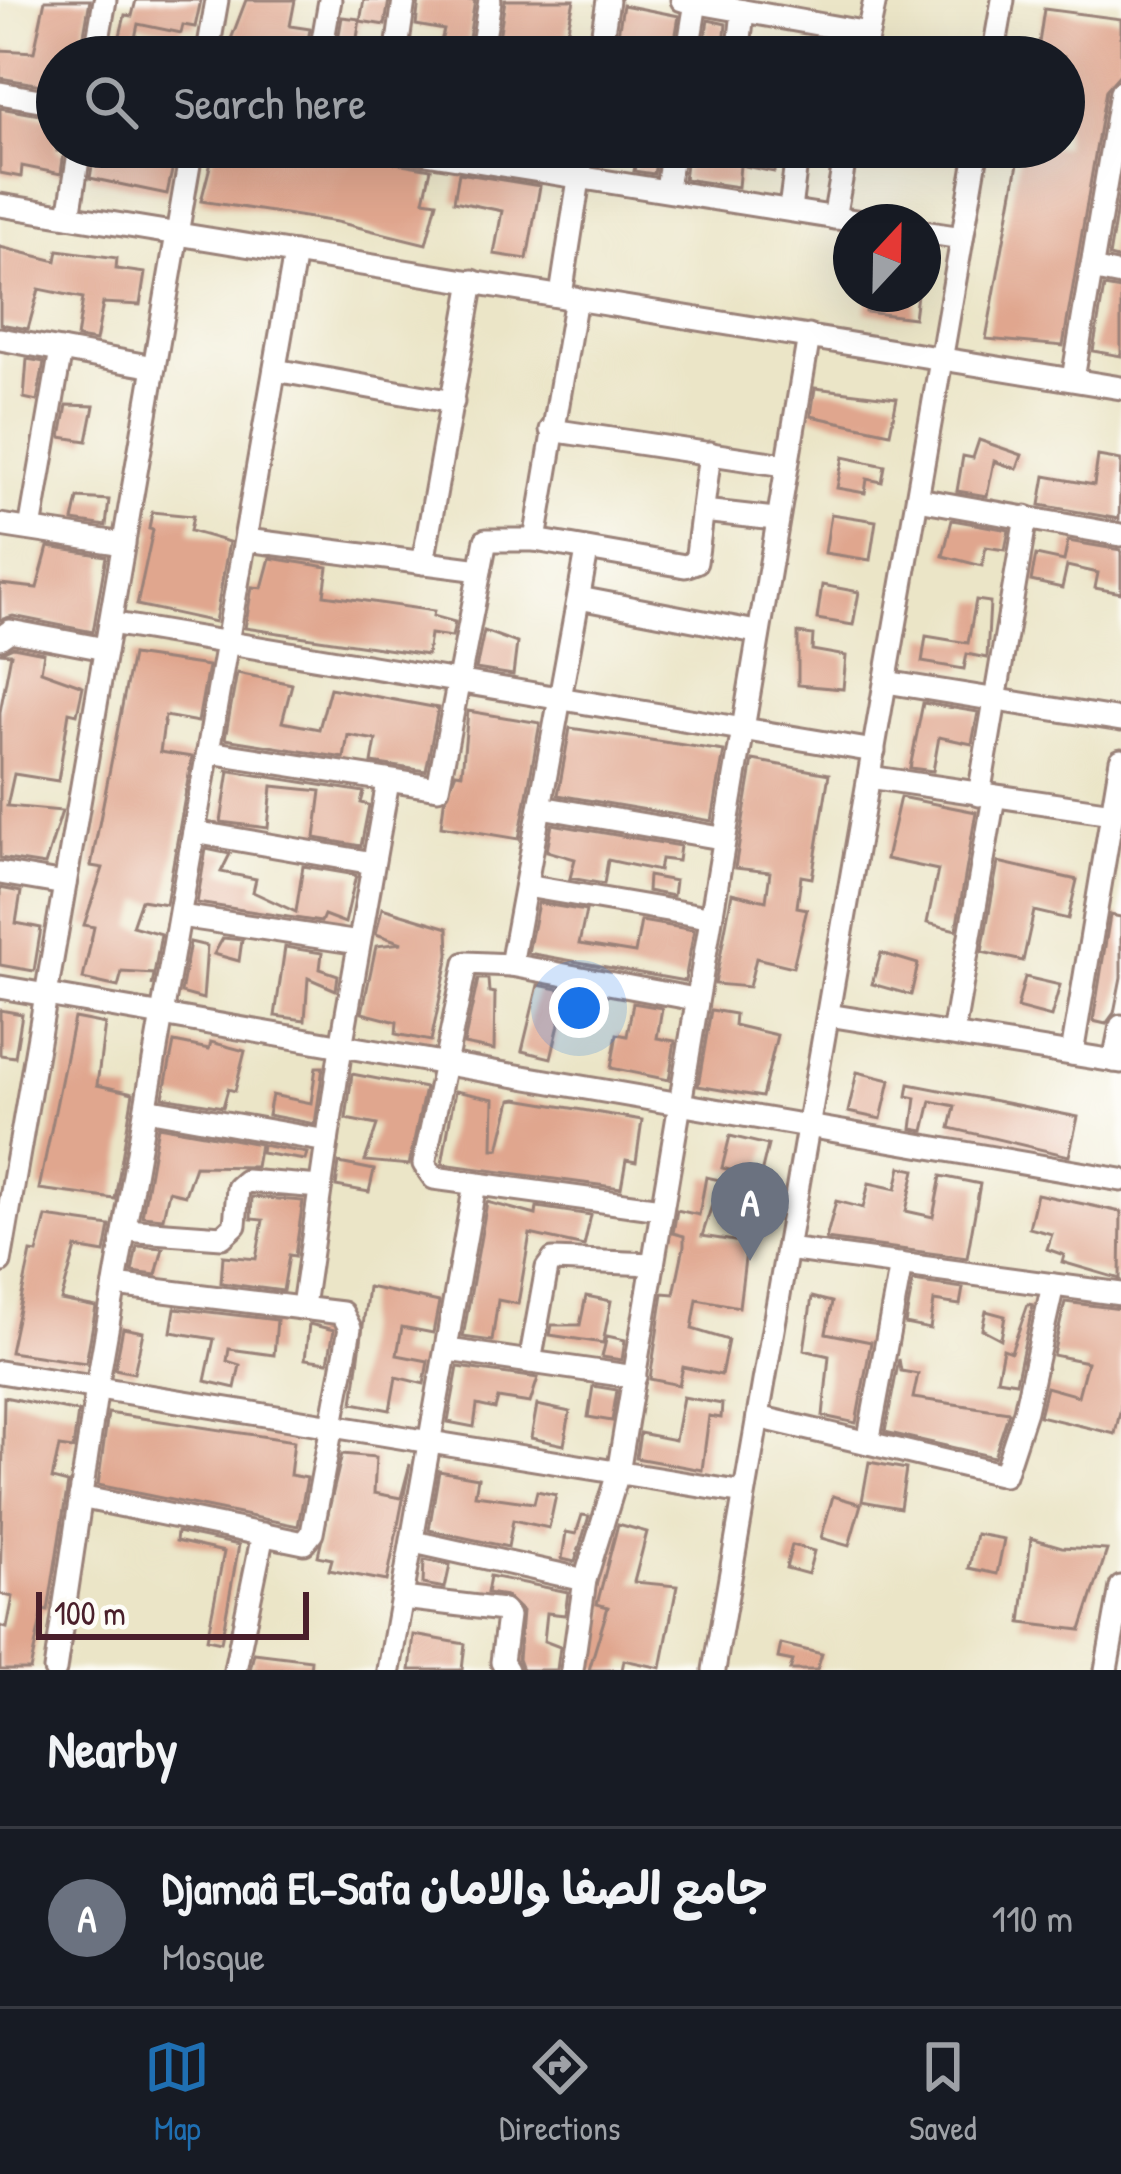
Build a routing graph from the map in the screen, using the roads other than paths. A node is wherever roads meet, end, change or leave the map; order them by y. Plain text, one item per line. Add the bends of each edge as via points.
1 (105, 0) edge
2 (217, 0) edge
3 (330, 0) edge
4 (404, 0) edge
5 (490, 0) edge
6 (608, 0) edge
7 (875, 0) edge
8 (1003, 0) edge
9 (689, 1) edge
10 (756, 8) edge
11 (868, 33) junction
12 (99, 36) edge
13 (211, 36) edge
14 (324, 36) edge
15 (399, 36) edge
16 (484, 36) edge
17 (602, 36) edge
18 (688, 36) edge
19 (867, 36) edge
20 (997, 36) edge
21 (0, 93) edge
22 (1121, 93) edge
23 (36, 99) edge
24 (77, 168) edge
25 (188, 168) edge
26 (546, 168) edge
27 (580, 168) edge
28 (670, 168) edge
29 (796, 168) edge
30 (843, 168) edge
31 (974, 168) edge
32 (579, 175) junction
33 (667, 189) junction
34 (837, 204) edge
35 (0, 205) edge
36 (790, 208) junction
37 (69, 215) junction
38 (833, 218) edge
39 (1111, 219) edge
40 (177, 233) junction
41 (941, 235) edge
42 (962, 238) junction
43 (295, 253) junction
44 (1091, 269) junction
45 (1121, 275) edge
46 (473, 281) junction
47 (568, 296) junction
48 (809, 336) junction
49 (0, 339) edge
50 (61, 350) junction
51 (942, 358) junction
52 (154, 367) junction
53 (275, 370) junction
54 (1072, 379) junction
55 (1121, 388) edge
56 (453, 402) junction
57 (551, 430) junction
58 (710, 453) junction
59 (785, 465) junction
60 (917, 499) junction
61 (703, 511) junction
62 (1026, 517) junction
63 (775, 520) junction
64 (0, 525) edge
65 (30, 529) junction
66 (1121, 536) edge
67 (246, 540) junction
68 (535, 540) junction
69 (124, 544) junction
70 (587, 551) junction
71 (424, 563) junction
72 (480, 570) junction
73 (579, 598) junction
74 (110, 623) junction
75 (756, 632) junction
76 (0, 638) edge
77 (228, 644) junction
78 (105, 650) junction
79 (886, 682) junction
80 (458, 685) junction
81 (560, 699) junction
82 (994, 700) junction
83 (1121, 720) edge
84 (739, 729) junction
85 (209, 752) junction
86 (874, 752) junction
87 (1121, 760) edge
88 (869, 777) junction
89 (388, 782) junction
90 (986, 796) junction
91 (541, 807) junction
92 (1112, 813) junction
93 (194, 832) junction
94 (721, 838) junction
95 (373, 862) junction
96 (0, 873) edge
97 (1112, 874) edge
98 (65, 884) junction
99 (526, 886) junction
100 (180, 916) junction
101 (708, 917) junction
102 (359, 943) junction
103 (511, 965) junction
104 (0, 987) edge
105 (46, 996) junction
106 (694, 999) junction
107 (162, 1016) junction
108 (827, 1016) junction
109 (1121, 1026) edge
110 (953, 1034) junction
111 (340, 1047) junction
112 (1072, 1054) junction
113 (1118, 1062) edge
114 (446, 1064) junction
115 (0, 1106) edge
116 (677, 1106) junction
117 (146, 1109) junction
118 (26, 1110) junction
119 (808, 1127) junction
120 (327, 1141) junction
121 (1121, 1180) edge
122 (475, 1184) junction
123 (320, 1187) junction
124 (661, 1209) junction
125 (125, 1230) junction
126 (787, 1249) junction
127 (0, 1262) edge
128 (652, 1264) junction
129 (901, 1264) junction
130 (115, 1285) junction
131 (1053, 1285) junction
132 (1121, 1294) edge
133 (303, 1306) junction
134 (448, 1350) junction
135 (530, 1362) junction
136 (0, 1372) edge
137 (635, 1377) junction
138 (97, 1387) junction
139 (758, 1417) junction
140 (329, 1426) junction
141 (433, 1443) junction
142 (868, 1443) junction
143 (618, 1474) junction
144 (745, 1493) junction
145 (80, 1497) junction
146 (263, 1534) junction
147 (414, 1542) junction
148 (585, 1580) junction
149 (1121, 1587) edge
150 (403, 1598) junction
151 (1116, 1643) edge
152 (55, 1670) edge
153 (235, 1670) edge
154 (389, 1670) edge
155 (507, 1670) edge
156 (572, 1670) edge
157 (714, 1670) edge
158 (1106, 1670) edge

1 - 12 street
2 - 13 street
3 - 14 street
4 - 15 street
5 - 16 street
6 - 17 street
7 - 11 street
8 - 20 street
9 - 10 street
9 - 18 street
10 - 11 street
11 - 19 street
21 - 23 street
22 - 39 street
24 - 37 street
25 - 40 street
26 - 32 street
27 - 32 street
28 - 33 street
29 - 36 street
30 - 34 street
31 - 42 street
32 - 33 street
32 - 47 street
33 - 36 street
35 - 37 street
36 - 38 street
37 - 40 street
39 - 44 street
40 - 43 street
40 - 52 street
41 - 42 street
42 - 51 street
43 - 46 street
43 - 53 street
44 - 45 street
44 - 54 street
46 - 47 street
46 - 56 street
47 - 48 street
47 - 57 street
48 - 51 street
48 - 59 street
49 - 50 street
50 - 52 street
50 - 65 street
51 - 54 street
51 - 60 street
52 - 69 street
53 - 56 street
53 - 67 street
54 - 55 street
56 - 71 street
57 - 58 street
57 - 68 street
58 - 59 street
58 - 61 street
59 - 63 street
60 - 62 street
60 - 79 street
61 - 63 street
61 - 70 street via 696,562 686,566
62 - 66 street
62 - 82 street
63 - 75 street
64 - 65 street
65 - 69 street
67 - 71 street
67 - 77 street
68 - 70 street
68 - 72 street via 493,536
69 - 74 street
70 - 73 street
71 - 72 street
72 - 80 street
73 - 75 street
73 - 81 street
74 - 77 street
74 - 78 street
75 - 84 street
76 - 78 street via 10,631
77 - 80 street
77 - 85 street
78 - 98 street
79 - 82 street
79 - 86 street
80 - 81 street
80 - 89 street via 438,788
81 - 84 street
81 - 91 street
82 - 83 street
82 - 90 street
84 - 86 street
84 - 94 street
85 - 89 street
85 - 93 street
86 - 88 street
87 - 92 street
88 - 90 street
88 - 108 street
89 - 95 street
90 - 92 street
90 - 110 street
91 - 94 street
91 - 99 street
92 - 97 street
93 - 95 street
93 - 100 street
94 - 101 street
95 - 102 street
96 - 98 street
97 - 112 street
98 - 105 street
99 - 101 street
99 - 103 street
100 - 102 street
100 - 107 street
101 - 106 street
102 - 111 street
103 - 106 street
103 - 114 street via 466,963
104 - 105 street
105 - 107 street
105 - 118 street
106 - 116 street
107 - 111 street
107 - 117 street
108 - 110 street
108 - 119 street
109 - 113 street
110 - 112 street
111 - 114 street
111 - 120 street
112 - 113 street
114 - 116 street
114 - 122 street via 424,1164 434,1178
115 - 118 street
116 - 119 street
116 - 124 street
117 - 120 street
117 - 125 street
118 - 127 street
119 - 121 street
119 - 126 street
120 - 123 street
122 - 124 street
122 - 134 street
123 - 125 street via 246,1181 238,1188 236,1225 221,1238
123 - 133 street
124 - 128 street
125 - 130 street
126 - 129 street
126 - 139 street
128 - 135 street via 553,1260
128 - 137 street
129 - 131 street
129 - 142 street
130 - 133 street
130 - 138 street
131 - 132 street
131 - 142 street via 1004,1475
133 - 140 street via 348,1318
134 - 135 street
134 - 141 street
135 - 137 street
136 - 138 street
137 - 143 street
138 - 140 street
138 - 145 street
139 - 142 street
139 - 144 street
140 - 141 street
140 - 146 street via 310,1539
141 - 143 street
141 - 147 street
143 - 144 street
143 - 148 street
144 - 157 street
145 - 146 street
145 - 152 street
146 - 153 street
147 - 148 street
147 - 150 street
148 - 156 street
149 - 151 street
150 - 154 street
150 - 155 street via 503,1610
151 - 158 street

